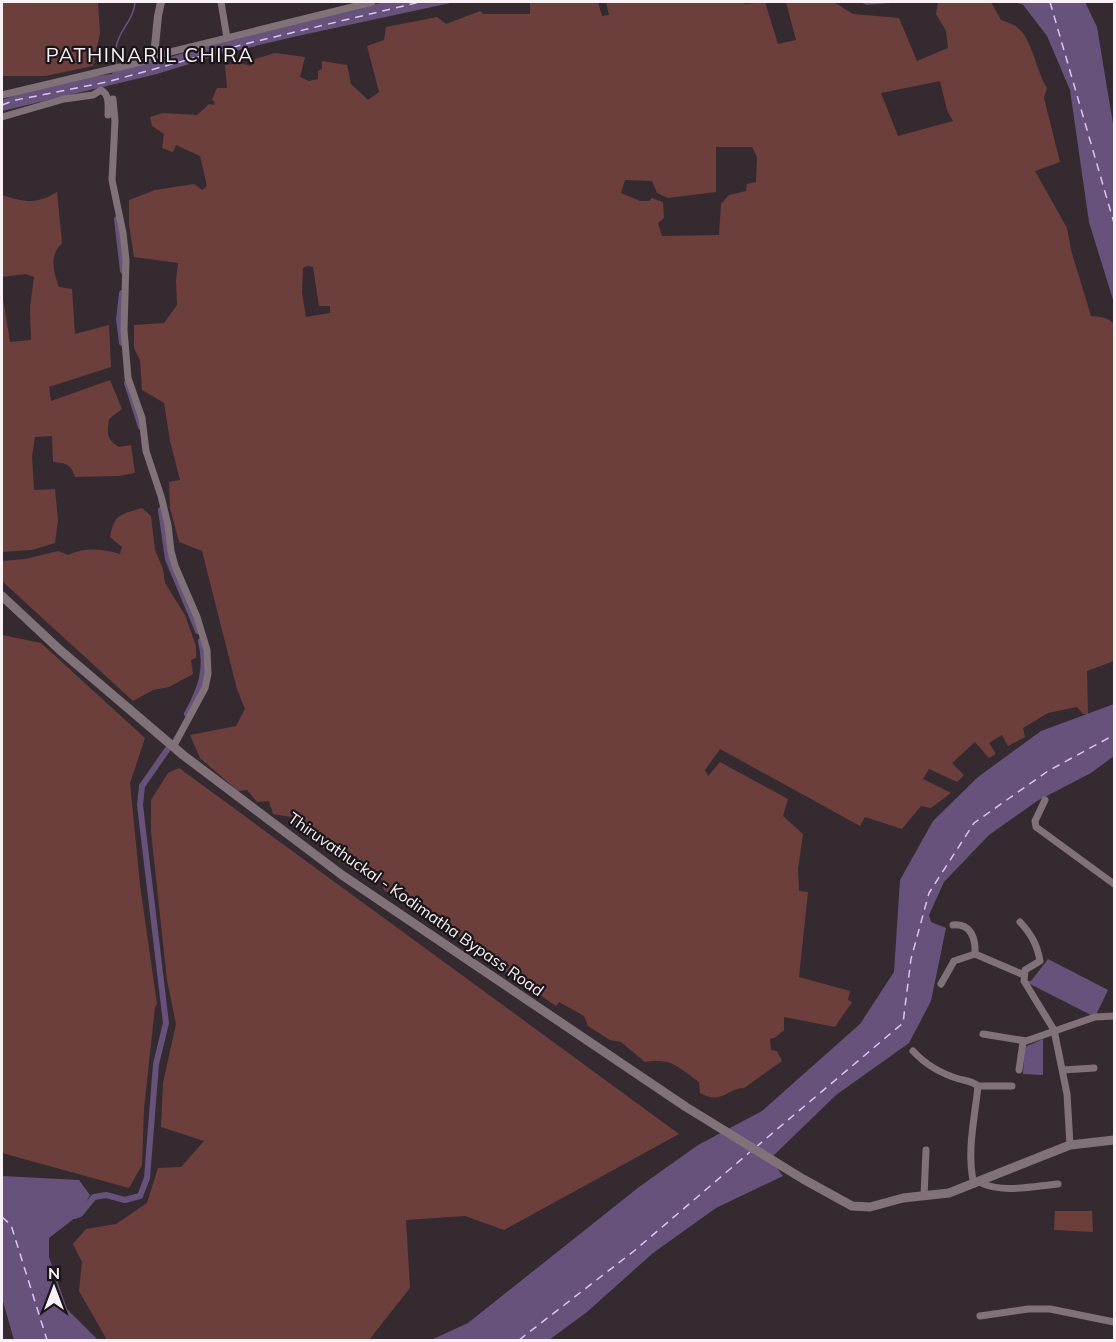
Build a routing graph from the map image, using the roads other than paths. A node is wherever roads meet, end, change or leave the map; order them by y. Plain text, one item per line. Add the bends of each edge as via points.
1 (161, 2) edge
2 (221, 2) edge
3 (372, 2) edge
4 (227, 38) junction
5 (154, 56) junction
6 (2, 95) edge
7 (113, 99) dead end
8 (108, 115) dead end
9 (2, 117) edge
10 (2, 596) edge
11 (173, 747) junction
12 (1045, 800) dead end
13 (1114, 884) edge
14 (1020, 922) dead end
15 (953, 925) dead end
16 (975, 954) junction
17 (1024, 975) junction
18 (941, 984) dead end
19 (1114, 1016) edge
20 (1054, 1030) junction
21 (983, 1034) dead end
22 (1023, 1042) junction
23 (913, 1051) dead end
24 (1094, 1068) dead end
25 (1019, 1070) dead end
26 (1063, 1070) junction
27 (978, 1086) junction
28 (1012, 1086) dead end
29 (1114, 1140) edge
30 (1070, 1144) junction
31 (926, 1150) dead end
32 (977, 1183) junction
33 (1058, 1184) dead end
34 (924, 1196) junction
35 (980, 1316) dead end
36 (1114, 1322) edge

1 - 5 street
2 - 4 street
3 - 4 street
4 - 5 street
5 - 6 street
7 - 11 street via 112,180 126,260 124,330 128,378 142,418 146,451 161,496 173,558 207,650 205,688
8 - 9 street via 108,98 101,90
10 - 11 main road, Thiruvathuckal - Kodimatha Bypass Road
11 - 34 main road, Thiruvathuckal - Kodimatha Bypass Road via 342,875 686,1107 803,1179 859,1208
12 - 13 street via 1036,827
14 - 17 street via 1032,936 1040,961 1025,970
15 - 16 street via 963,925 971,933
16 - 17 street
16 - 18 street via 954,961
17 - 20 street
19 - 20 street via 1095,1017
20 - 22 street
20 - 26 street
21 - 22 street
22 - 25 street
23 - 27 street via 937,1070
24 - 26 street
26 - 30 street
27 - 28 street
27 - 32 street via 971,1172
29 - 30 main road
30 - 32 main road
31 - 34 street
32 - 33 street via 1000,1188
32 - 34 main road via 949,1193
35 - 36 street via 1050,1309

